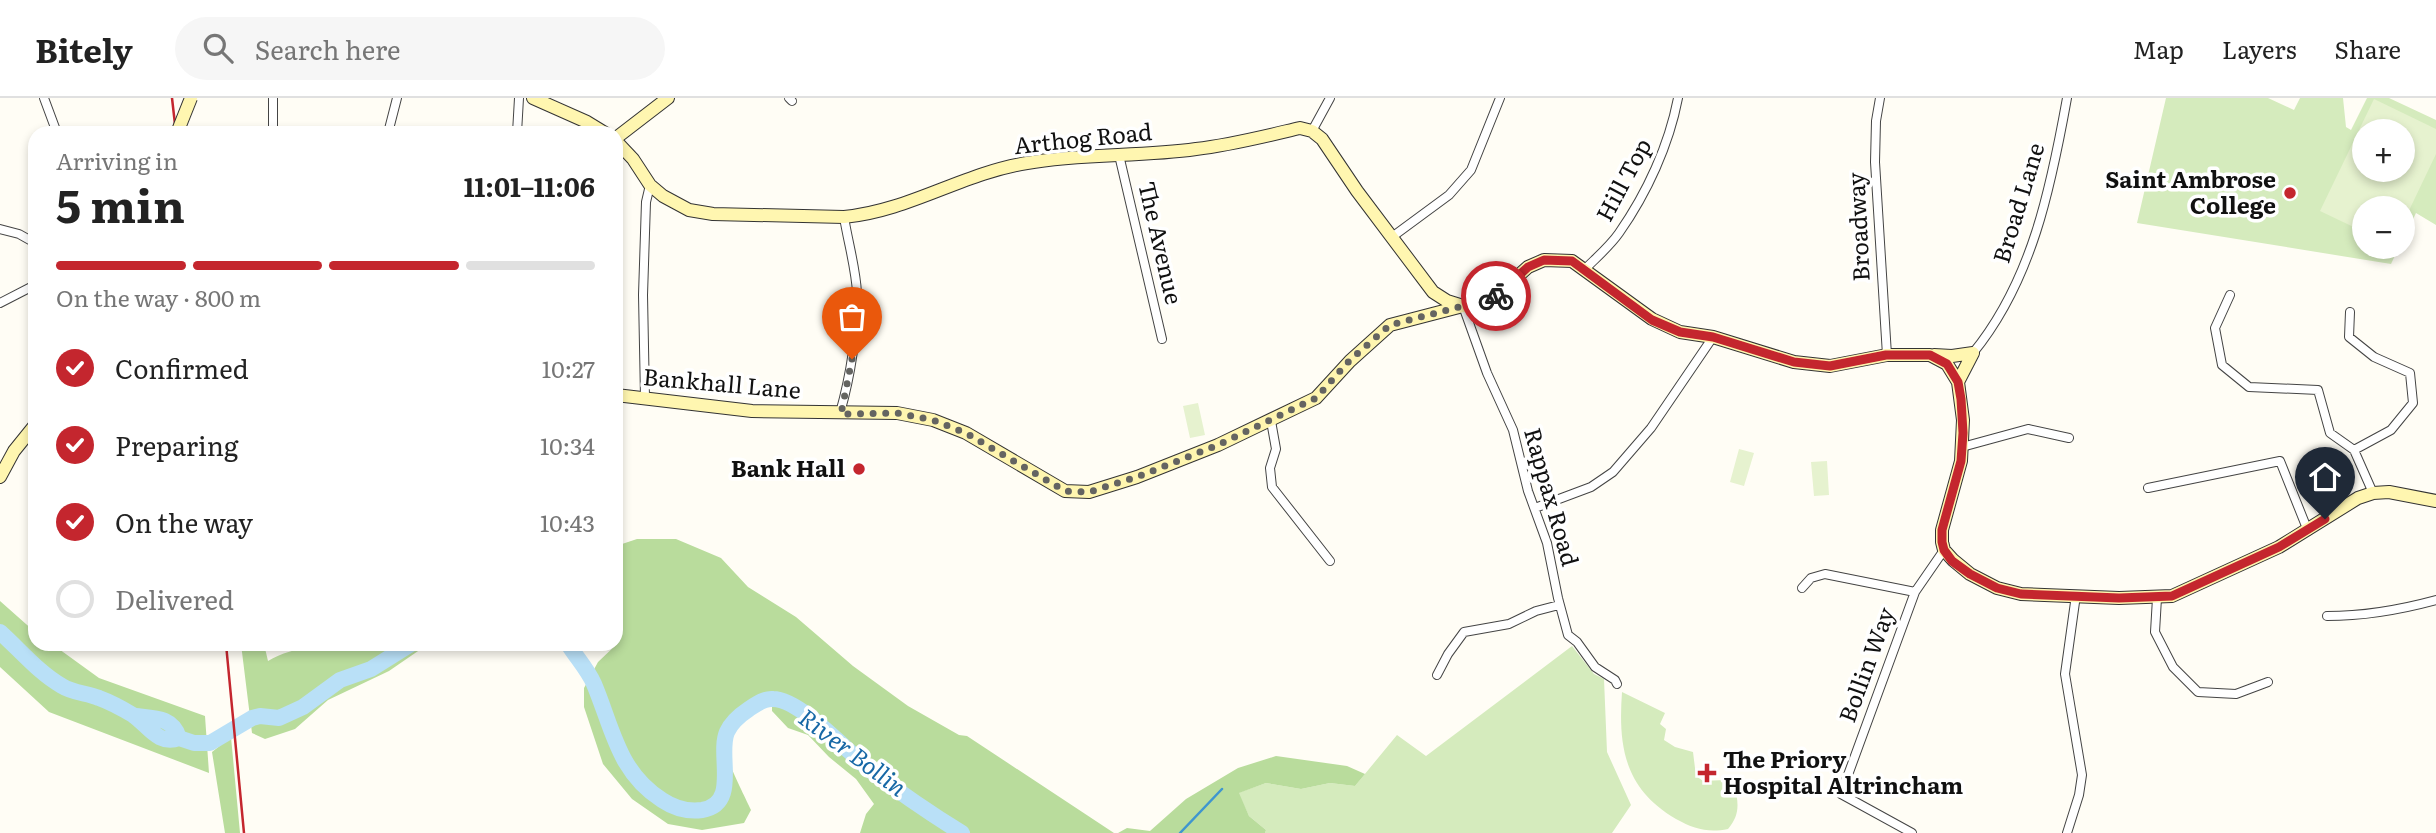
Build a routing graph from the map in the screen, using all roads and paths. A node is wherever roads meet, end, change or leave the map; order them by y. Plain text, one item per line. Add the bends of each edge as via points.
1 (44, 98) edge
2 (191, 98) edge
3 (273, 98) edge
4 (397, 98) edge
5 (519, 98) edge
6 (533, 98) edge
7 (668, 98) edge
8 (1330, 98) edge
9 (1500, 98) edge
10 (1678, 98) edge
11 (1880, 98) edge
12 (2067, 98) edge
13 (54, 126) edge
14 (180, 126) edge
15 (273, 126) edge
16 (390, 126) edge
17 (517, 126) edge
18 (594, 126) edge
19 (1312, 131) junction
20 (623, 134) edge
21 (623, 148) edge
22 (1119, 155) junction
23 (650, 185) junction
24 (844, 217) junction
25 (0, 229) edge
26 (1392, 237) junction
27 (28, 239) edge
28 (1586, 269) junction
29 (28, 289) edge
30 (2230, 295) dead end
31 (0, 303) edge
32 (1463, 306) junction
33 (2350, 312) dead end
34 (1713, 337) junction
35 (1162, 339) dead end
36 (1973, 353) junction
37 (1886, 355) junction
38 (1930, 355) junction
39 (1958, 382) junction
40 (623, 395) edge
41 (645, 398) junction
42 (841, 414) junction
43 (1271, 421) junction
44 (28, 433) edge
45 (2068, 438) dead end
46 (1962, 447) junction
47 (2354, 450) junction
48 (0, 477) edge
49 (2148, 488) dead end
50 (2373, 493) junction
51 (2436, 501) edge
52 (1535, 508) junction
53 (2308, 531) junction
54 (1944, 550) junction
55 (1330, 561) dead end
56 (1802, 588) dead end
57 (1914, 592) junction
58 (2076, 595) junction
59 (2157, 598) junction
60 (2436, 600) edge
61 (1559, 605) junction
62 (2327, 616) dead end
63 (1437, 676) dead end
64 (2268, 682) dead end
65 (1617, 684) dead end
66 (1912, 833) edge
67 (2067, 833) edge

1 - 13 street
2 - 14 street, bridge
3 - 15 street
4 - 16 street
5 - 17 street
6 - 18 street
7 - 20 street
8 - 19 street
9 - 26 street via 1471,170 1450,195
10 - 28 street, Hill Top via 1672,130 1648,182 1619,234
11 - 37 street, Broadway via 1875,162
12 - 36 street, Broad Lane via 2033,245 2000,314
19 - 22 street, Arthog Road via 1300,128 1196,150
19 - 26 street
21 - 23 street, Arthog Road
22 - 24 street, Arthog Road via 1009,166 905,205
22 - 35 street, The Avenue
23 - 24 street, Arthog Road via 677,205 700,212
23 - 41 street via 643,295
24 - 42 street via 857,291 855,341
25 - 27 street
26 - 32 street via 1433,292
28 - 32 street, Bankhall Lane via 1572,261 1544,260 1528,267 1489,302
28 - 34 street, Bankhall Lane via 1652,320 1680,332
29 - 31 street
30 - 47 street via 2215,328 2222,365 2249,387 2318,390 2330,433
32 - 43 street, Bankhall Lane via 1390,325 1316,398
32 - 52 street, Rappax Road via 1513,430
33 - 47 street via 2350,337 2374,357 2410,373 2413,403 2391,430
34 - 37 street, Bankhall Lane via 1794,362 1830,366
34 - 52 street via 1651,428 1613,472 1591,487
36 - 38 street, Bankhall Lane
36 - 39 street, Broad Lane
37 - 38 street, Bankhall Lane
38 - 39 street via 1947,364
39 - 46 street
40 - 41 street, Bankhall Lane
41 - 42 street, Bankhall Lane via 752,411
42 - 43 street, Bankhall Lane via 897,413 933,420 966,433 1065,491 1089,492
43 - 55 street via 1276,449 1270,468 1272,487
44 - 48 street
45 - 46 street via 2028,429
46 - 54 street via 1942,530
47 - 50 street
49 - 53 street via 2280,461
50 - 51 street
50 - 53 street via 2342,506
52 - 61 street, Rappax Road
53 - 59 street via 2185,591
54 - 57 street, Bollin Way
54 - 58 street via 1970,574 1997,588 2021,594
56 - 57 street, Bollin Way via 1816,575 1834,575
57 - 66 street, Bollin Way via 1841,794
58 - 59 street
58 - 67 street via 2065,674 2082,775
59 - 64 street via 2155,632 2173,667 2198,692 2236,694
60 - 62 street via 2392,612
61 - 63 street via 1509,624 1464,632
61 - 65 street, Rappax Road via 1568,635 1595,667

